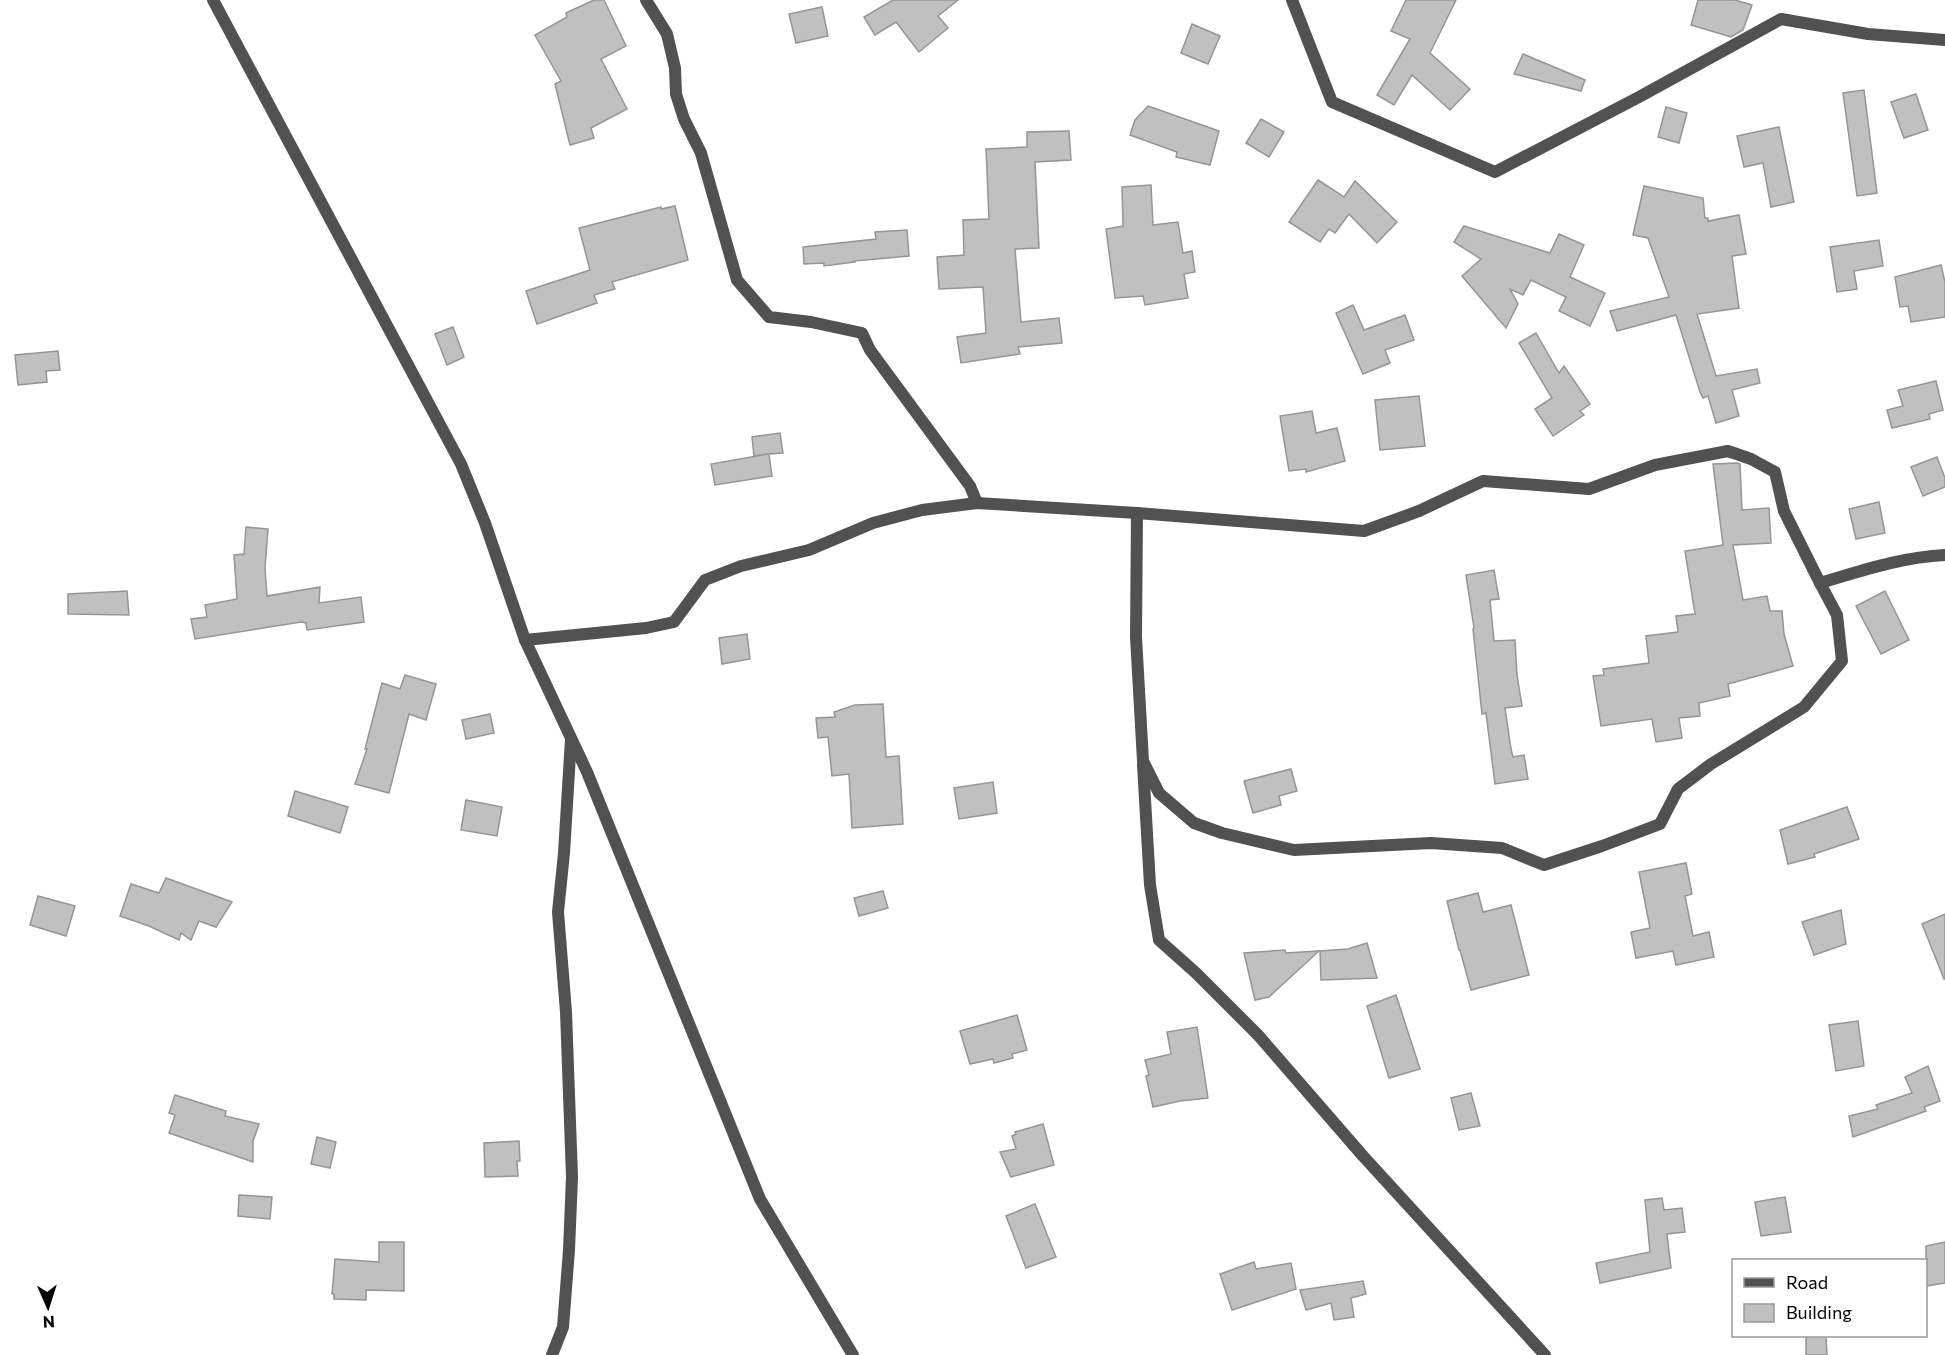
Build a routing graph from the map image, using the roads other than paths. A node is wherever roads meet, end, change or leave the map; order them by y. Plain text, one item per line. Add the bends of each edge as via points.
1 (213, 0) edge
2 (646, 0) edge
3 (1292, 0) edge
4 (1945, 40) edge
5 (977, 502) junction
6 (1137, 513) junction
7 (1945, 555) edge
8 (1820, 583) junction
9 (525, 640) junction
10 (572, 736) junction
11 (1143, 761) junction
12 (1527, 1337) junction
13 (552, 1355) edge
14 (853, 1355) edge
15 (1528, 1355) edge
16 (1545, 1355) edge

1 - 9 street via 461,464
2 - 5 street via 667,34 676,94 701,153 738,280 768,317 862,333 870,350 970,486
3 - 4 street via 1332,102 1495,172 1781,19 1868,34
5 - 6 street
5 - 9 street via 922,510 873,524 809,550 741,566 705,580 674,622
6 - 8 street via 1364,531 1483,482 1589,489 1655,465 1728,451 1776,472 1784,511
6 - 11 street via 1136,637
7 - 8 street via 1878,566
8 - 11 street via 1837,615 1842,661 1804,707 1710,764 1678,789 1660,824 1544,865 1502,848 1431,843 1294,850 1222,832 1194,823 1159,793
9 - 10 street
10 - 13 street via 558,912 572,1177 563,1326
10 - 14 street via 760,1199
11 - 12 street via 1150,885 1159,940 1258,1035
12 - 15 street
12 - 16 street

